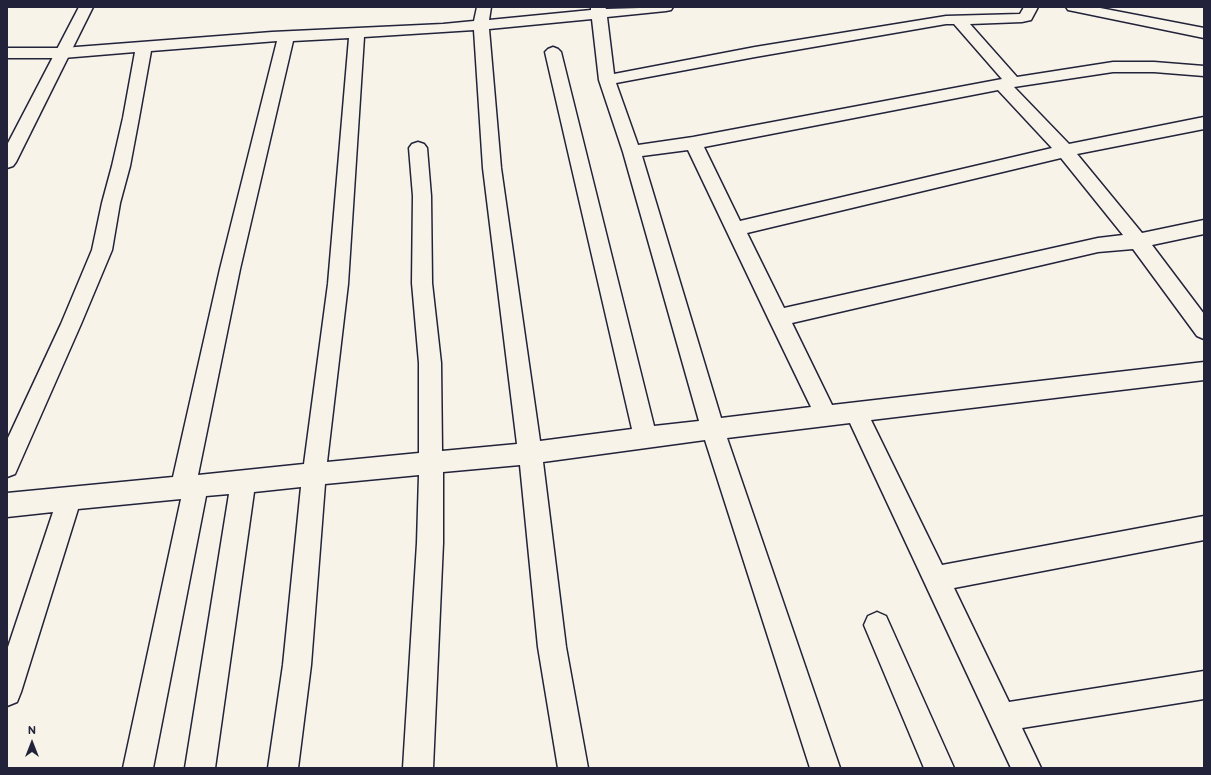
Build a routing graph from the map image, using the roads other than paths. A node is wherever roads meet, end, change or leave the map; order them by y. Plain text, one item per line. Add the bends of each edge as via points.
1 (86, 7) edge
2 (666, 7) edge
3 (1030, 7) edge
4 (1073, 7) edge
5 (598, 11) edge
6 (483, 16) edge
7 (958, 20) junction
8 (357, 33) junction
9 (1204, 33) edge
10 (286, 37) junction
11 (144, 47) junction
12 (63, 52) junction
13 (553, 52) dead end
14 (7, 53) edge
15 (1204, 71) edge
16 (607, 80) junction
17 (1008, 83) junction
18 (1204, 123) edge
19 (693, 143) junction
20 (418, 148) dead end
21 (1065, 151) junction
22 (632, 152) junction
23 (7, 162) edge
24 (1204, 227) edge
25 (735, 229) junction
26 (1138, 241) junction
27 (778, 318) junction
28 (1204, 330) edge
29 (1204, 371) edge
30 (856, 412) junction
31 (826, 416) junction
32 (713, 429) junction
33 (645, 438) junction
34 (530, 453) junction
35 (431, 463) junction
36 (7, 466) edge
37 (314, 475) junction
38 (243, 482) junction
39 (190, 487) junction
40 (69, 499) junction
41 (7, 505) edge
42 (1204, 528) edge
43 (936, 579) junction
44 (877, 625) dead end
45 (1204, 685) edge
46 (7, 692) edge
47 (1002, 717) junction
48 (138, 768) edge
49 (200, 768) edge
50 (283, 768) edge
51 (418, 768) edge
52 (573, 768) edge
53 (825, 768) edge
54 (939, 768) edge
55 (1026, 768) edge

1 - 12 street
2 - 5 street
3 - 7 street via 1026,17 1022,18
4 - 9 street
5 - 6 street
5 - 16 street
6 - 8 street via 443,30
6 - 34 street via 492,168
7 - 16 street via 770,49
7 - 17 street
8 - 10 street
8 - 37 street via 338,284
10 - 11 street
10 - 39 street via 228,277
11 - 12 street
11 - 36 street via 102,250
12 - 14 street
12 - 23 street
13 - 33 street
15 - 17 street via 1113,67
16 - 22 street
17 - 19 street
17 - 21 street
18 - 21 street
19 - 22 street
19 - 25 street
20 - 35 street via 422,196 422,283 430,362
21 - 25 street
21 - 26 street
22 - 32 street
24 - 26 street
25 - 27 street
26 - 27 street via 1098,245
26 - 28 street
27 - 31 street
29 - 30 street
30 - 31 street
30 - 43 street
31 - 32 street
32 - 33 street
32 - 53 street
33 - 34 street
34 - 35 street
34 - 52 street via 552,647
35 - 37 street
35 - 51 street via 430,543
37 - 38 street
37 - 50 street via 297,665
38 - 39 street
38 - 49 street
39 - 40 street
39 - 48 street
40 - 41 street
40 - 46 street
42 - 43 street
43 - 47 street
44 - 54 street
45 - 47 street
47 - 55 street

